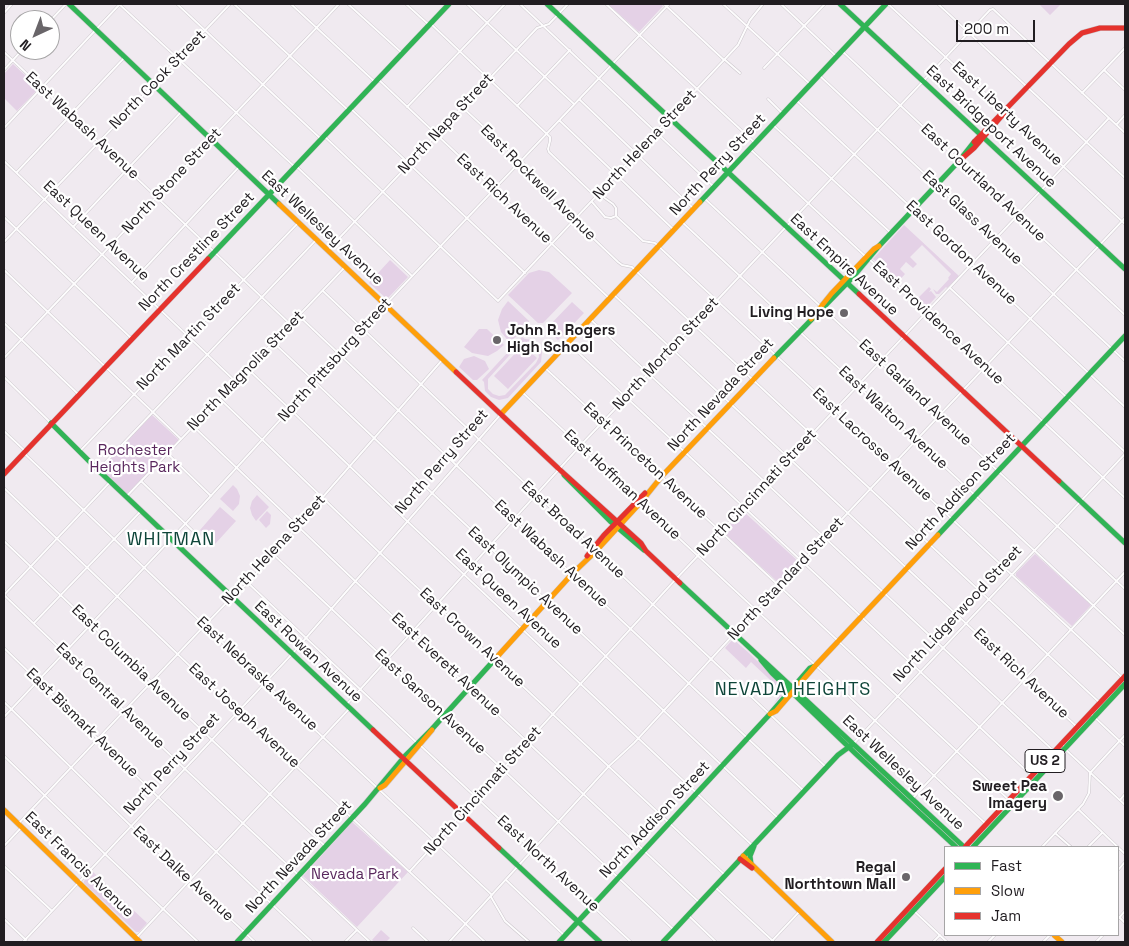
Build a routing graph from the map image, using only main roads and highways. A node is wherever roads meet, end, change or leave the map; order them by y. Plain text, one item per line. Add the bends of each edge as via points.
1 (67, 4) edge
2 (449, 4) edge
3 (547, 4) edge
4 (840, 4) edge
5 (887, 4) edge
6 (864, 26) junction
7 (1125, 28) edge
8 (982, 136) junction
9 (728, 172) junction
10 (269, 195) junction
11 (1125, 269) edge
12 (845, 283) junction
13 (1125, 336) edge
14 (501, 414) junction
15 (51, 423) junction
16 (1021, 447) junction
17 (4, 474) edge
18 (618, 524) junction
19 (1125, 544) edge
20 (1124, 681) edge
21 (793, 690) junction
22 (1092, 715) junction
23 (851, 745) junction
24 (1063, 746) junction
25 (1057, 753) junction
26 (405, 760) junction
27 (1034, 778) junction
28 (4, 810) edge
29 (754, 844) junction
30 (955, 846) edge
31 (964, 846) edge
32 (966, 846) edge
33 (973, 846) edge
34 (741, 857) junction
35 (752, 866) junction
36 (944, 870) edge
37 (944, 878) edge
38 (912, 909) junction
39 (578, 922) junction
40 (1057, 936) edge
41 (138, 940) edge
42 (144, 942) edge
43 (237, 942) edge
44 (559, 942) edge
45 (600, 942) edge
46 (663, 942) edge
47 (832, 942) edge
48 (877, 942) edge
49 (884, 942) edge
50 (1062, 942) edge

1 - 10 main road, East Wellesley Avenue
2 - 10 main road, North Crestline Street
3 - 9 main road, East Empire Avenue
4 - 6 main road, East Bridgeport Avenue
5 - 6 main road, North Perry Street
6 - 8 main road, East Bridgeport Avenue
6 - 9 main road, North Perry Street
7 - 8 main road, North Nevada Street via 1100,28 1074,38
8 - 11 main road, East Bridgeport Avenue
8 - 12 main road, North Nevada Street
9 - 12 main road, East Empire Avenue
9 - 14 main road, North Perry Street
10 - 14 main road, East Wellesley Avenue
10 - 15 main road, North Crestline Street
12 - 16 main road, East Empire Avenue
12 - 18 main road, North Nevada Street
13 - 16 main road, North Addison Street
14 - 18 main road, East Wellesley Avenue
15 - 17 main road, North Crestline Street
15 - 26 main road, East Rowan Avenue
16 - 19 main road, East Empire Avenue
16 - 21 main road, North Addison Street
18 - 21 main road, East Wellesley Avenue
18 - 26 main road, North Nevada Street
20 - 22 main road, US 2
20 - 22 main road, US 2 via 1100,702
21 - 23 main road, East Wellesley Avenue
21 - 39 main road, North Addison Street
22 - 24 main road, US 2
22 - 24 main road, US 2 via 1077,727
23 - 29 main road, North Lidgerwood Street
23 - 30 main road, East Wellesley Avenue
23 - 31 main road, East Wellesley Avenue
24 - 25 main road, US 2
25 - 27 main road, US 2
25 - 27 main road, US 2 via 1043,763
26 - 39 main road, East Rowan Avenue
26 - 43 main road, North Nevada Street
27 - 32 main road, US 2
27 - 33 main road, US 2
28 - 41 main road, East Francis Avenue
29 - 34 main road, North Lidgerwood Street
29 - 35 main road via 750,856
34 - 35 main road
34 - 46 main road, North Lidgerwood Street
35 - 47 main road
36 - 38 main road
37 - 38 main road
38 - 48 main road
38 - 49 main road
39 - 44 main road, North Addison Street
39 - 45 main road, East Rowan Avenue
40 - 50 main road
41 - 42 main road, East Francis Avenue

